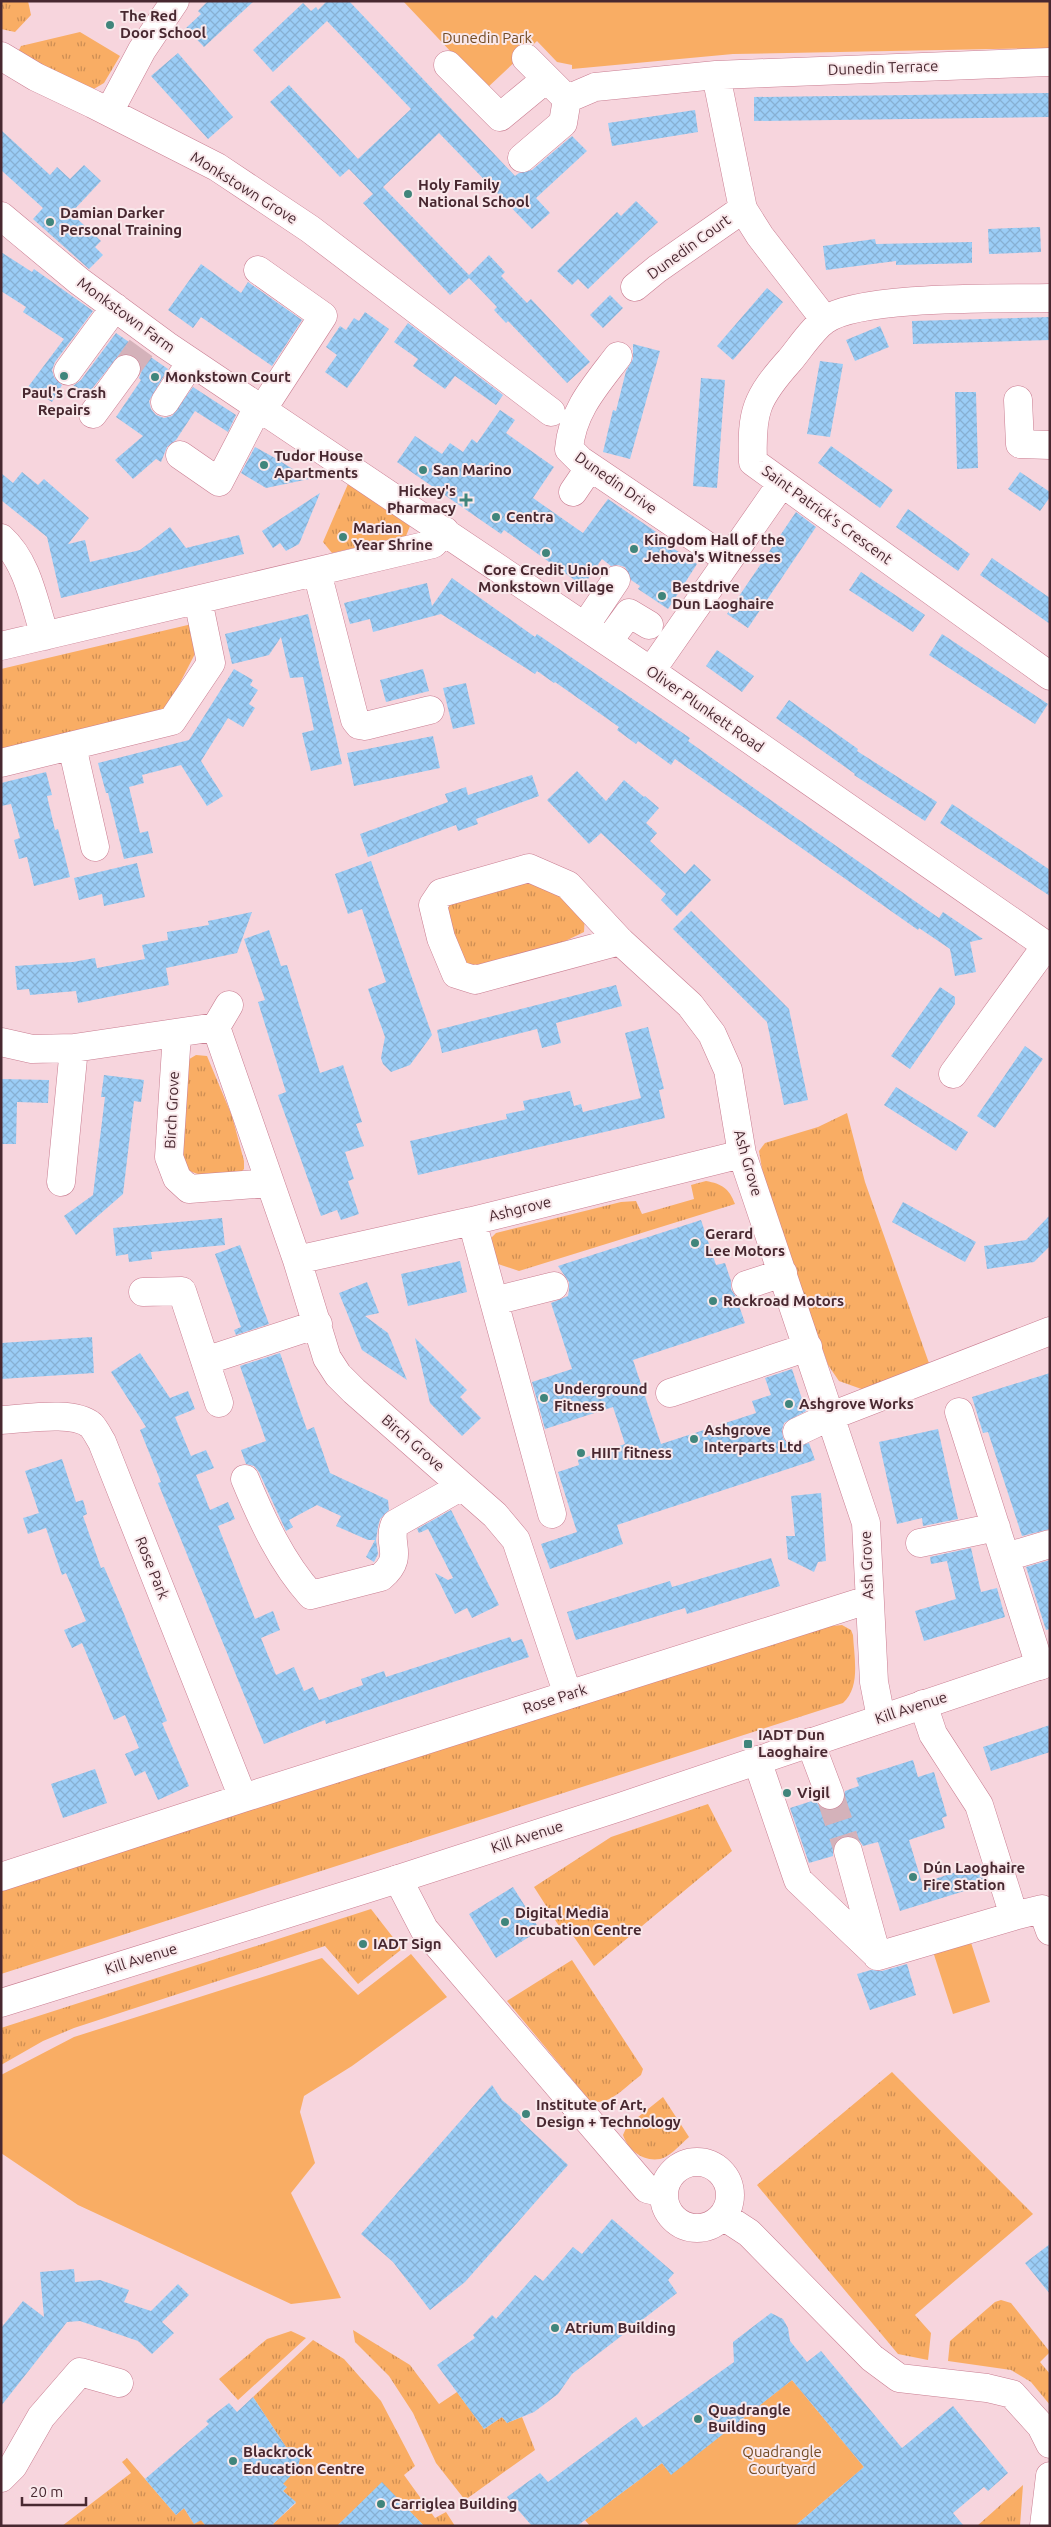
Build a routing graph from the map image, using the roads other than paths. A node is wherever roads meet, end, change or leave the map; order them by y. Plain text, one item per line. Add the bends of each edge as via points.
1 (175, 1) edge
2 (1, 56) edge
3 (526, 58) dead end
4 (1050, 62) edge
5 (448, 65) dead end
6 (716, 75) junction
7 (546, 79) junction
8 (567, 99) junction
9 (109, 112) junction
10 (522, 158) dead end
11 (743, 209) junction
12 (1, 216) edge
13 (258, 270) dead end
14 (635, 287) dead end
15 (1050, 298) edge
16 (115, 307) junction
17 (825, 320) junction
18 (140, 350) junction
19 (618, 356) dead end
20 (191, 362) junction
21 (68, 371) dead end
22 (1018, 400) dead end
23 (164, 402) dead end
24 (260, 408) junction
25 (551, 412) dead end
26 (93, 414) dead end
27 (1050, 445) edge
28 (180, 455) dead end
29 (590, 467) junction
30 (357, 472) joint
31 (782, 483) junction
32 (573, 492) dead end
33 (445, 531) junction
34 (1, 538) edge
35 (728, 560) junction
36 (317, 572) junction
37 (616, 580) dead end
38 (198, 600) junction
39 (649, 625) dead end
40 (585, 626) junction
41 (45, 636) junction
42 (608, 642) junction
43 (1, 646) edge
44 (651, 671) junction
45 (1050, 676) edge
46 (430, 710) dead end
47 (72, 746) junction
48 (1, 763) edge
49 (96, 847) dead end
50 (620, 941) junction
51 (1048, 947) edge
52 (177, 1033) junction
53 (1, 1042) edge
54 (74, 1048) junction
55 (953, 1074) dead end
56 (742, 1154) junction
57 (60, 1182) dead end
58 (269, 1183) junction
59 (472, 1221) junction
60 (297, 1260) junction
61 (783, 1273) junction
62 (746, 1285) dead end
63 (554, 1286) dead end
64 (143, 1292) dead end
65 (494, 1301) junction
66 (318, 1324) junction
67 (1050, 1331) edge
68 (808, 1347) junction
69 (205, 1361) junction
70 (670, 1392) dead end
71 (218, 1403) dead end
72 (960, 1412) dead end
73 (831, 1416) junction
74 (1, 1420) edge
75 (797, 1432) dead end
76 (245, 1480) dead end
77 (462, 1486) junction
78 (552, 1514) dead end
79 (996, 1527) junction
80 (920, 1543) dead end
81 (1050, 1544) edge
82 (1006, 1558) junction
83 (868, 1603) junction
84 (1039, 1628) edge
85 (1045, 1664) edge
86 (568, 1695) junction
87 (923, 1704) junction
88 (881, 1718) junction
89 (810, 1742) junction
90 (758, 1760) junction
91 (830, 1795) tunnel mouth
92 (243, 1798) junction
93 (848, 1851) tunnel mouth
94 (1, 1877) edge
95 (398, 1879) junction
96 (1014, 1916) junction
97 (1050, 1932) edge
98 (878, 1956) junction
99 (1, 2002) edge
100 (664, 2193) junction
101 (723, 2216) junction
102 (119, 2383) dead end
103 (1050, 2444) edge
104 (1050, 2476) edge
105 (1, 2478) edge
106 (1044, 2526) edge

1 - 9 street via 142,50
2 - 9 street, Monkstown Grove via 36,77
3 - 7 street
4 - 6 street, Dunedin Terrace
5 - 7 street via 500,116
6 - 8 street, Dunedin Terrace via 595,87
6 - 11 street
7 - 8 street
8 - 10 street via 562,123
9 - 25 street, Monkstown Grove via 217,167 310,229
11 - 14 street, Dunedin Court
11 - 17 street
12 - 16 street, Monkstown Farm
13 - 24 street via 323,316
15 - 17 street, Saint Patrick's Crescent via 894,303 860,307
16 - 18 street, Monkstown Farm
16 - 21 street
17 - 31 street, Saint Patrick's Crescent via 759,399 752,431 753,462
18 - 20 street, Monkstown Farm
18 - 26 street
19 - 29 street, Dunedin Drive via 580,406 570,432 569,449
20 - 23 street
20 - 24 street, Monkstown Farm
22 - 27 street via 1020,444
24 - 28 street via 219,482
24 - 30 street, Monkstown Farm
29 - 32 street
29 - 35 street, Dunedin Drive
30 - 33 street, Oliver Plunkett Road
31 - 35 street
31 - 45 street, Saint Patrick's Crescent
33 - 36 street via 433,544
33 - 40 street, Oliver Plunkett Road
34 - 41 street via 13,548 22,563
35 - 44 street
36 - 38 street
36 - 46 street via 355,720 359,725
37 - 40 street
38 - 41 street
38 - 47 street via 211,662 172,720
39 - 42 street via 628,613
40 - 42 street, Oliver Plunkett Road
41 - 43 street
42 - 44 street, Oliver Plunkett Road
44 - 51 street, Oliver Plunkett Road
47 - 48 street
47 - 49 street
50 - 50 street, Ash Grove via 568,885 529,868 441,893 433,905 441,938 456,974 475,980
50 - 56 street, Ash Grove via 690,1005 712,1034 728,1070
51 - 55 street
52 - 54 street, Birch Grove
52 - 58 street, Birch Grove via 223,1016
52 - 58 street, Birch Grove via 170,1157 177,1178 189,1189
53 - 54 street, Birch Grove via 32,1049
54 - 57 street
56 - 59 street, Ashgrove
56 - 61 street, Ash Grove
58 - 60 street, Birch Grove
59 - 60 street, Ashgrove
59 - 65 street
60 - 66 street, Birch Grove
61 - 62 street
61 - 68 street, Ash Grove
63 - 65 street
64 - 69 street via 182,1291
65 - 78 street
66 - 69 street
66 - 77 street, Birch Grove via 327,1358 338,1375
67 - 73 street
68 - 70 street
68 - 73 street, Ash Grove
69 - 71 street
72 - 79 street
73 - 75 street
73 - 83 street, Ash Grove via 866,1523
74 - 92 street, Rose Park via 77,1418 91,1425 102,1442
76 - 77 street via 296,1578 311,1595 381,1577 395,1558 392,1531 395,1524
77 - 86 street, Birch Grove via 495,1515 516,1540
79 - 80 street
79 - 82 street
81 - 82 street
82 - 84 street
83 - 86 street, Rose Park via 858,1603
83 - 88 street, Ash Grove via 874,1682
84 - 85 street
85 - 87 street, Kill Avenue
86 - 92 street, Rose Park
87 - 88 street, Kill Avenue
87 - 96 street via 934,1734 979,1805
88 - 89 street, Kill Avenue
89 - 90 street, Kill Avenue
89 - 91 street
90 - 95 street, Kill Avenue
90 - 98 street via 798,1880
92 - 94 street, Rose Park
93 - 98 street
95 - 99 street, Kill Avenue
95 - 100 street via 428,1933 647,2189
96 - 97 street via 1042,1909
96 - 98 street
100 - 101 street via 668,2213 684,2226 705,2227
100 - 101 street via 672,2172 680,2166 691,2162 711,2165 719,2170 729,2186 729,2202
101 - 103 street via 749,2233 872,2358 898,2378 1012,2394 1041,2426
102 - 105 street via 80,2372 41,2417 13,2466
104 - 106 street

